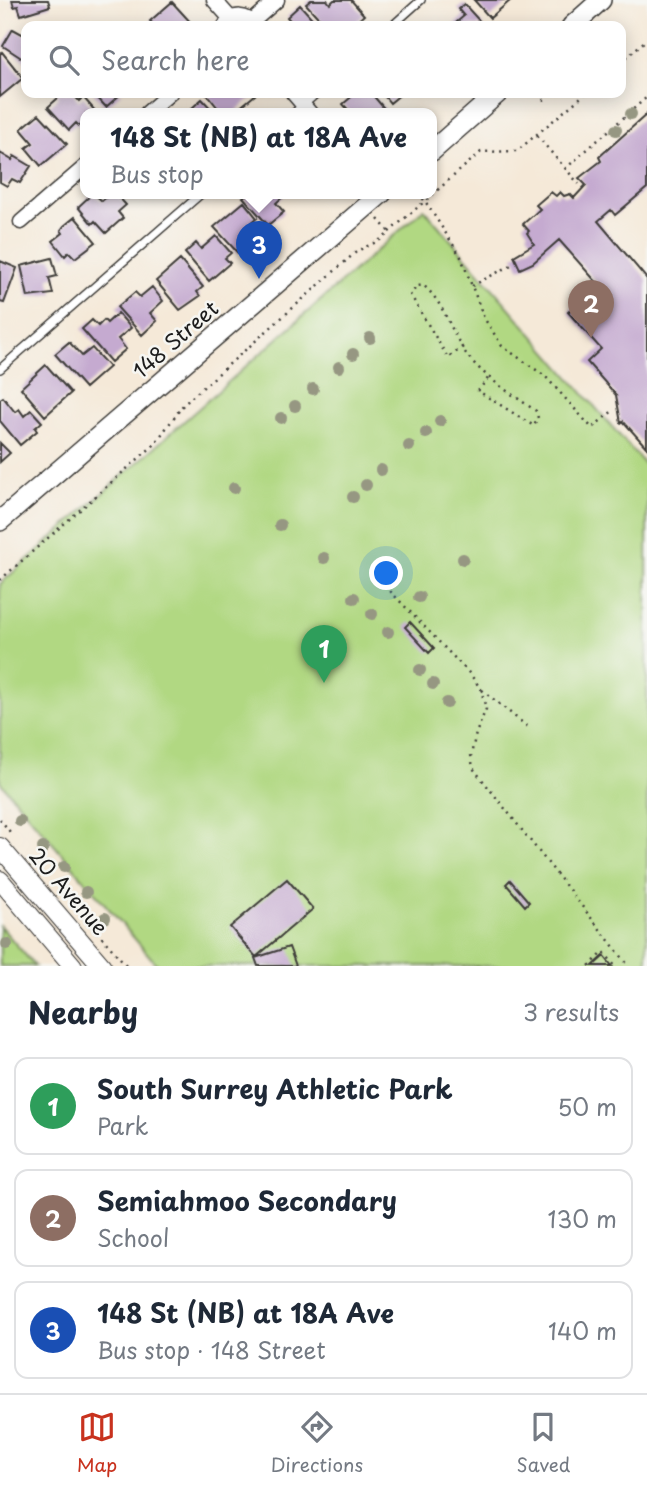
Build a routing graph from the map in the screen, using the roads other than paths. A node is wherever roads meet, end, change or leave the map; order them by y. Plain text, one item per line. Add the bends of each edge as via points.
1 (215, 0) edge
2 (276, 0) edge
3 (421, 0) edge
4 (601, 0) edge
5 (227, 21) edge
6 (233, 21) edge
7 (250, 21) edge
8 (257, 21) edge
9 (398, 21) edge
10 (578, 21) edge
11 (492, 98) edge
12 (437, 146) edge
13 (80, 171) edge
14 (195, 199) edge
15 (374, 199) edge
16 (21, 222) dead end
17 (0, 369) edge
18 (0, 522) edge
19 (0, 847) edge
20 (0, 880) edge
21 (73, 966) edge
22 (102, 966) edge

1 - 5 street
2 - 8 street
3 - 9 lane
4 - 10 main road
6 - 7 street via 244,17
11 - 12 main road
13 - 16 street
14 - 17 lane
15 - 18 main road, 148 Street
19 - 22 street, 20 Avenue
20 - 21 street, 20 Avenue

